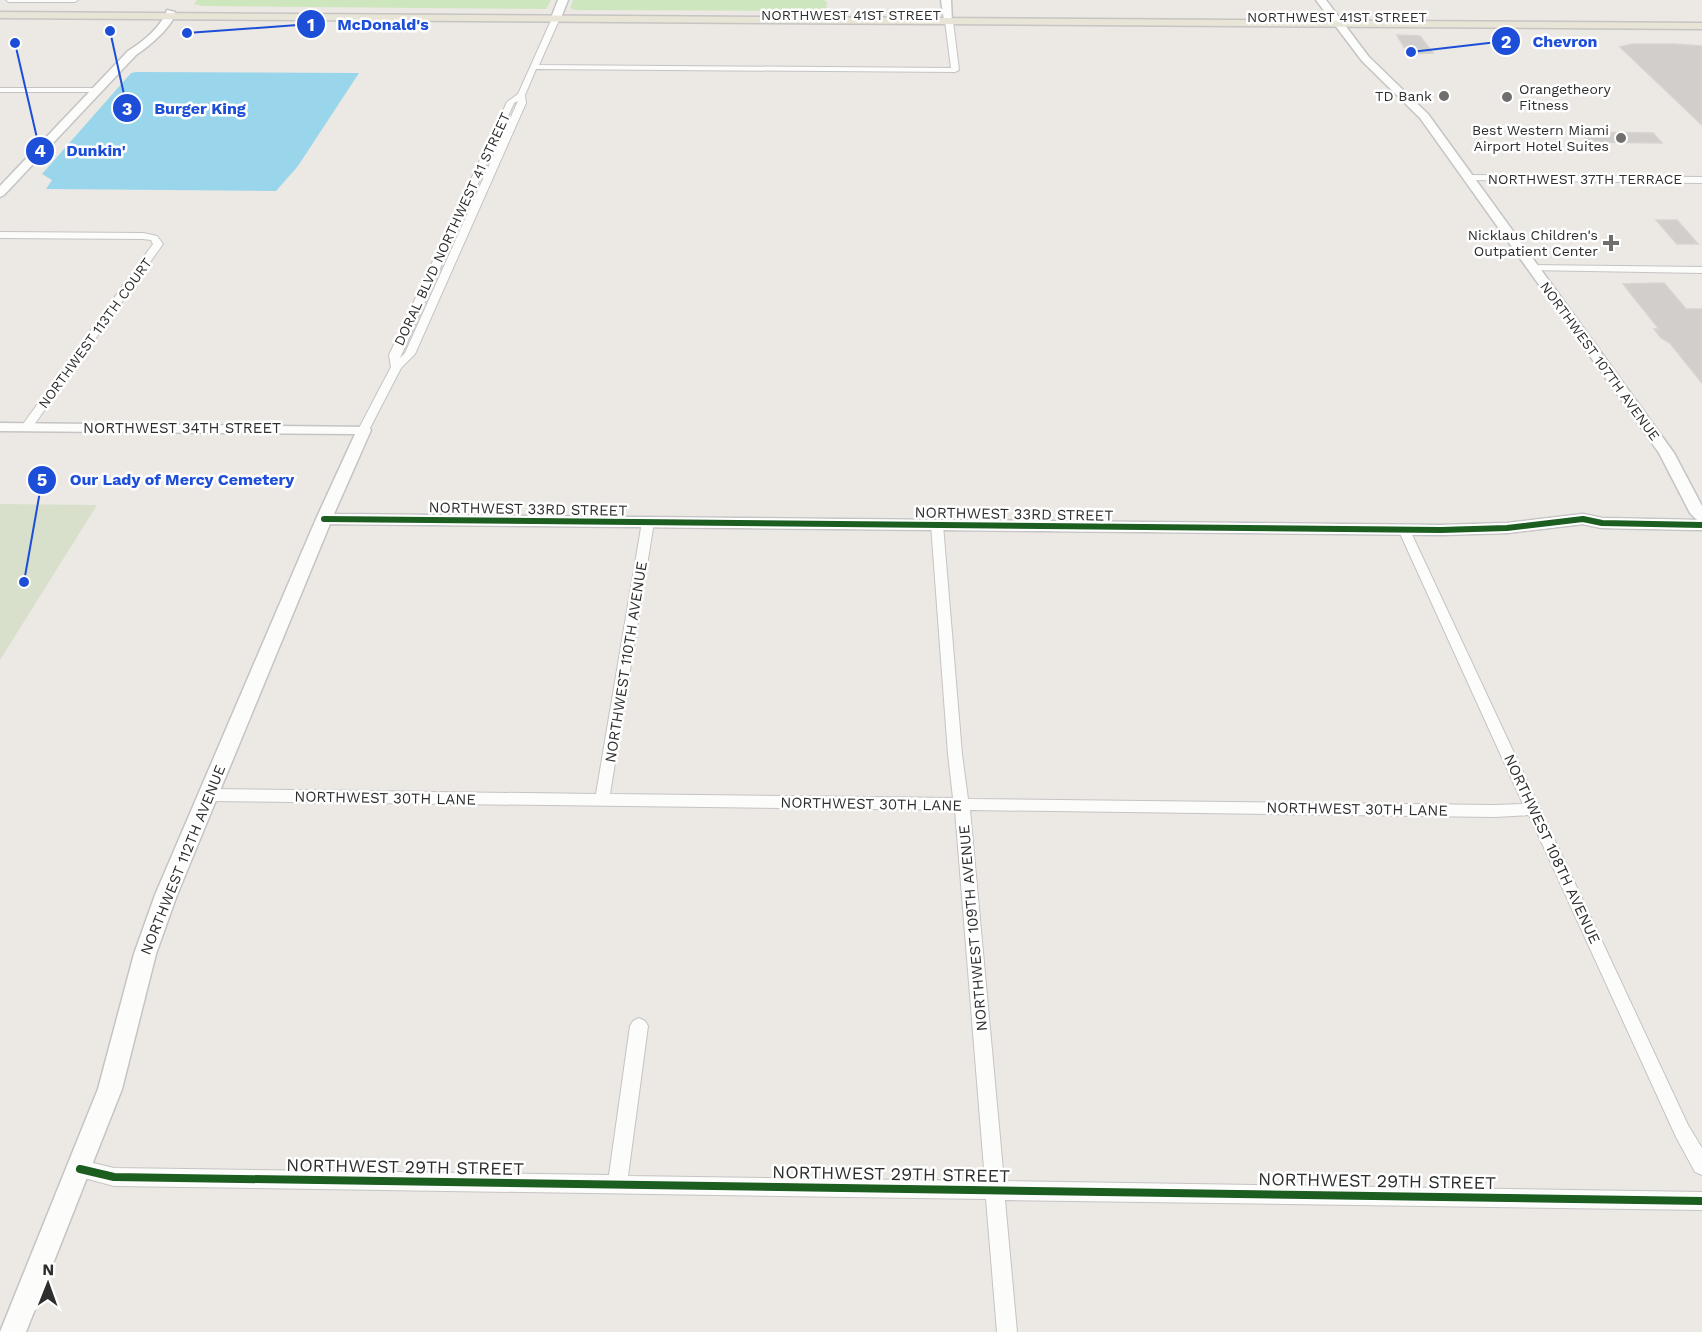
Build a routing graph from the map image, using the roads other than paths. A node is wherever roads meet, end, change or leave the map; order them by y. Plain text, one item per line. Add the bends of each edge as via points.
1 (9, 0) edge
2 (75, 0) edge
3 (563, 0) edge
4 (946, 0) edge
5 (1321, 0) edge
6 (1334, 0) edge
7 (0, 9) edge
8 (302, 12) junction
9 (168, 14) junction
10 (0, 15) edge
11 (280, 17) junction
12 (556, 17) junction
13 (949, 18) junction
14 (1702, 19) edge
15 (1346, 23) junction
16 (1702, 26) edge
17 (1386, 64) dead end
18 (534, 67) junction
19 (0, 90) edge
20 (97, 90) junction
21 (521, 95) junction
22 (1410, 98) junction
23 (1468, 178) junction
24 (1702, 180) edge
25 (0, 193) edge
26 (0, 235) edge
27 (1533, 268) junction
28 (1702, 270) edge
29 (396, 367) junction
30 (0, 427) edge
31 (27, 427) junction
32 (364, 430) junction
33 (324, 519) junction
34 (648, 522) junction
35 (1700, 522) edge
36 (937, 525) junction
37 (1404, 529) junction
38 (207, 795) junction
39 (602, 801) junction
40 (961, 805) junction
41 (1534, 809) junction
42 (639, 1026) dead end
43 (1702, 1166) edge
44 (80, 1169) junction
45 (617, 1185) junction
46 (995, 1191) junction
47 (1702, 1201) edge
48 (13, 1332) edge
49 (1007, 1332) edge

1 - 2 street
3 - 12 street
4 - 13 street
5 - 15 street, NORTHWEST 107TH AVENUE
6 - 15 street, NORTHWEST 107TH AVENUE
7 - 9 main road, NORTHWEST 41ST STREET
8 - 9 main road, NORTHWEST 41ST STREET
8 - 11 main road
8 - 12 main road, NORTHWEST 41ST STREET
9 - 10 main road, NORTHWEST 41ST STREET
9 - 11 main road, NORTHWEST 41ST STREET
9 - 20 street via 142,47
11 - 12 main road, NORTHWEST 41ST STREET
12 - 13 main road, NORTHWEST 41ST STREET
12 - 13 main road, NORTHWEST 41ST STREET
12 - 18 street, DORAL BLVD NORTHWEST 41 STREET
13 - 15 main road, NORTHWEST 41ST STREET
13 - 18 street via 955,70
14 - 15 main road, NORTHWEST 41ST STREET
15 - 16 main road, NORTHWEST 41ST STREET
15 - 22 street, NORTHWEST 107TH AVENUE via 1372,66 1397,91
17 - 22 street, NORTHWEST 107TH AVENUE via 1410,90
18 - 21 street, DORAL BLVD NORTHWEST 41 STREET
19 - 20 street
20 - 25 street
21 - 29 street, DORAL BLVD NORTHWEST 41 STREET via 522,103 410,354
21 - 29 street, DORAL BLVD NORTHWEST 41 STREET via 511,102 394,355
22 - 23 street, NORTHWEST 107TH AVENUE
23 - 24 street, NORTHWEST 37TH TERRACE
23 - 27 street, NORTHWEST 107TH AVENUE
26 - 31 street, NORTHWEST 113TH COURT via 143,236 154,238 157,243
27 - 28 street
27 - 35 street, NORTHWEST 107TH AVENUE via 1671,459
29 - 32 street, DORAL BLVD NORTHWEST 41 STREET
30 - 31 street, NORTHWEST 34TH STREET
31 - 32 street, NORTHWEST 34TH STREET
32 - 33 street, NORTHWEST 112TH AVENUE
33 - 34 street, NORTHWEST 33RD STREET
33 - 38 street, NORTHWEST 112TH AVENUE
34 - 36 street, NORTHWEST 33RD STREET
34 - 39 street, NORTHWEST 110TH AVENUE
35 - 37 street, NORTHWEST 33RD STREET via 1602,523 1583,519 1491,529
36 - 37 street, NORTHWEST 33RD STREET
36 - 40 street, NORTHWEST 109TH AVENUE
37 - 41 street, NORTHWEST 108TH AVENUE
38 - 39 street, NORTHWEST 30TH LANE
38 - 44 street, NORTHWEST 112TH AVENUE via 155,923 110,1089
39 - 40 street, NORTHWEST 30TH LANE
40 - 41 street, NORTHWEST 30TH LANE
40 - 46 street, NORTHWEST 109TH AVENUE
41 - 43 street, NORTHWEST 108TH AVENUE via 1679,1125
42 - 45 street
44 - 45 street, NORTHWEST 29TH STREET via 114,1177
44 - 48 street, NORTHWEST 112TH AVENUE
45 - 46 street, NORTHWEST 29TH STREET
46 - 47 street, NORTHWEST 29TH STREET
46 - 49 street, NORTHWEST 109TH AVENUE

